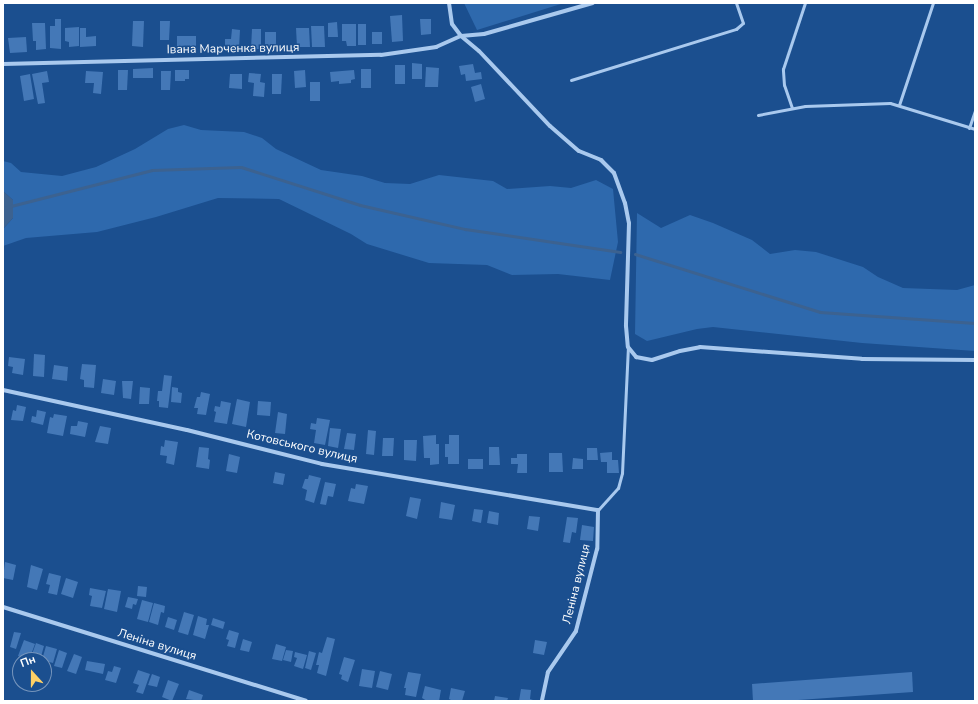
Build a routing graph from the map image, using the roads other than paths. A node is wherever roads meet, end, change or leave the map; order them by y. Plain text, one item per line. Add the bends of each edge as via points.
1 (449, 3) edge
2 (593, 3) edge
3 (736, 3) edge
4 (804, 3) edge
5 (933, 3) edge
6 (461, 36) junction
7 (3, 64) edge
8 (570, 80) dead end
9 (899, 105) junction
10 (792, 108) junction
11 (975, 110) edge
12 (758, 115) dead end
13 (970, 128) junction
14 (975, 129) edge
15 (628, 347) junction
16 (975, 360) edge
17 (3, 390) edge
18 (598, 510) junction
19 (3, 607) edge
20 (306, 701) edge
21 (542, 701) edge

1 - 6 street via 452,24
2 - 6 street, Івана Марченка вулиця via 484,34
3 - 8 lane via 742,23 736,29
4 - 10 lane via 783,69 784,84
5 - 9 lane
6 - 7 street, Івана Марченка вулиця via 436,47 381,55
6 - 15 street via 479,51 550,126 579,151 601,160 614,173 629,223 626,326
9 - 10 lane via 890,103
9 - 13 lane
10 - 12 lane
11 - 13 lane
13 - 14 lane
15 - 16 street via 636,357 652,360 700,346 862,359
15 - 18 lane via 622,473 618,488
17 - 18 street, Котовського вулиця via 187,430 322,464
18 - 21 street, Леніна вулиця via 597,549 576,631 548,672
19 - 20 street, Леніна вулиця

